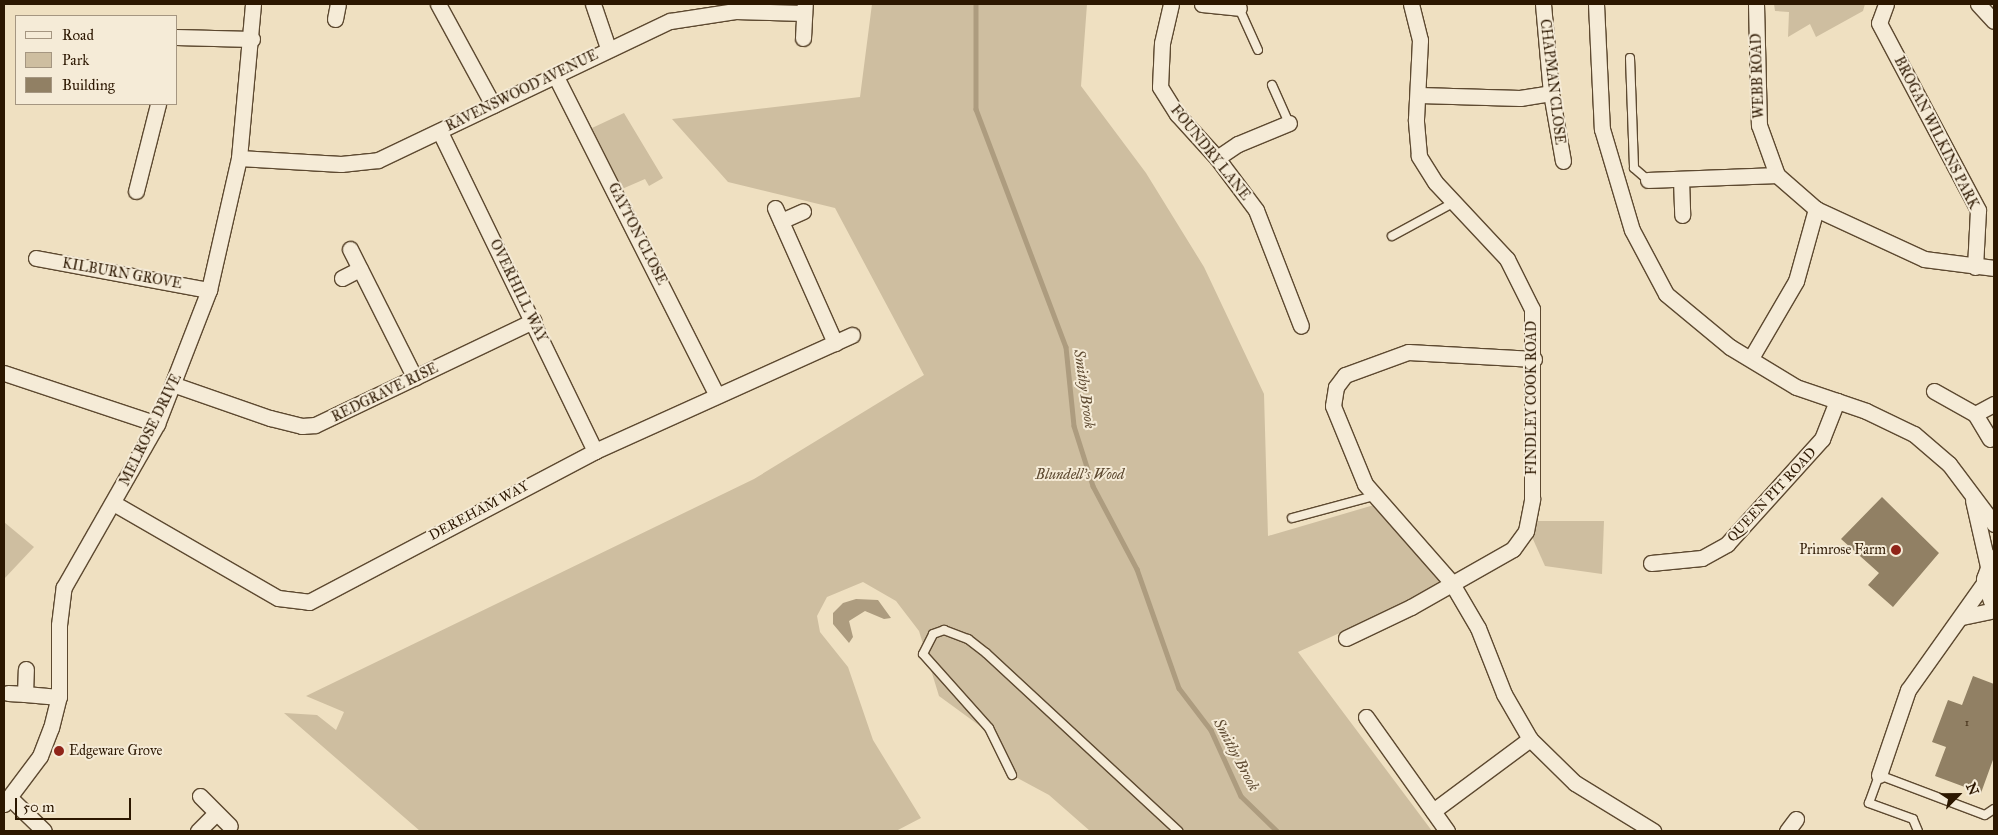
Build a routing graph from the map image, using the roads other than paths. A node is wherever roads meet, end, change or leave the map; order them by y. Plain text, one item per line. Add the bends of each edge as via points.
1 (252, 4) edge
2 (438, 4) edge
3 (594, 4) edge
4 (1170, 4) edge
5 (1202, 4) edge
6 (1411, 4) edge
7 (1543, 4) edge
8 (1596, 4) edge
9 (1756, 4) edge
10 (1886, 4) edge
11 (1978, 4) edge
12 (805, 8) edge
13 (1239, 8) joint
14 (1994, 21) edge
15 (178, 37) edge
16 (252, 38) junction
17 (803, 38) dead end
18 (608, 48) junction
19 (1258, 50) dead end
20 (1630, 58) dead end
21 (555, 75) junction
22 (1272, 85) dead end
23 (1551, 93) junction
24 (1419, 96) junction
25 (158, 105) edge
26 (493, 105) junction
27 (1289, 123) joint
28 (440, 132) junction
29 (240, 158) junction
30 (1216, 158) junction
31 (1563, 161) dead end
32 (1776, 175) junction
33 (1681, 179) junction
34 (1648, 180) joint
35 (137, 191) dead end
36 (1455, 202) junction
37 (1816, 209) junction
38 (803, 211) dead end
39 (1682, 215) dead end
40 (1392, 236) dead end
41 (350, 249) dead end
42 (36, 258) dead end
43 (1975, 267) junction
44 (1994, 268) edge
45 (360, 269) junction
46 (342, 278) dead end
47 (209, 290) junction
48 (533, 321) junction
49 (1302, 326) dead end
50 (852, 335) dead end
51 (835, 342) junction
52 (1752, 358) junction
53 (1534, 359) junction
54 (4, 373) edge
55 (415, 378) junction
56 (175, 385) junction
57 (1934, 391) dead end
58 (716, 394) junction
59 (1837, 401) junction
60 (1994, 404) edge
61 (1975, 414) junction
62 (157, 424) junction
63 (1990, 439) dead end
64 (595, 451) junction
65 (1374, 496) junction
66 (1972, 496) junction
67 (115, 504) junction
68 (1292, 518) dead end
69 (1994, 524) edge
70 (1651, 563) dead end
71 (1990, 570) edge
72 (1451, 582) junction
73 (1994, 600) edge
74 (1994, 610) edge
75 (1962, 617) junction
76 (1346, 638) dead end
77 (26, 669) dead end
78 (8, 693) dead end
79 (25, 694) junction
80 (59, 697) junction
81 (1366, 717) dead end
82 (1530, 739) junction
83 (1012, 775) dead end
84 (1878, 776) junction
85 (200, 796) dead end
86 (7, 801) edge
87 (1994, 810) edge
88 (1433, 811) junction
89 (216, 813) junction
90 (1796, 819) dead end
91 (230, 826) dead end
92 (44, 831) edge
93 (198, 831) edge
94 (1178, 831) edge
95 (1447, 831) edge
96 (1653, 831) edge
97 (1787, 831) edge
98 (1918, 831) edge

1 - 16 street, MELROSE DRIVE
2 - 26 street
3 - 18 street
4 - 30 street, FOUNDRY LANE via 1162,42 1160,88 1177,114
5 - 13 street
6 - 24 street, FINDLEY COOK ROAD via 1420,40
7 - 23 street, CHAPMAN CLOSE
8 - 52 street via 1602,128 1632,230 1666,294 1730,347
9 - 32 street, WEBB ROAD via 1759,125
10 - 43 street, BROGAN WILKINS PARK via 1879,23 1978,210
11 - 14 street
12 - 17 street, RAVENSWOOD AVENUE
12 - 18 street, RAVENSWOOD AVENUE via 692,15
13 - 19 lane
15 - 16 street
16 - 29 street, MELROSE DRIVE
18 - 21 street, RAVENSWOOD AVENUE
20 - 34 lane via 1634,168
21 - 26 street, RAVENSWOOD AVENUE
21 - 58 street, GAYTON CLOSE
22 - 27 lane
23 - 24 street via 1520,98
23 - 31 street, CHAPMAN CLOSE
24 - 36 street, FINDLEY COOK ROAD via 1419,156 1428,173
25 - 35 street
26 - 28 street, RAVENSWOOD AVENUE
27 - 30 street via 1238,144
28 - 29 street, RAVENSWOOD AVENUE via 369,161 341,164
28 - 48 street, OVERHILL WAY
29 - 47 street, MELROSE DRIVE
30 - 49 street, FOUNDRY LANE via 1256,210
32 - 33 street
32 - 37 street
33 - 34 street
33 - 39 street
36 - 40 lane
36 - 53 street, FINDLEY COOK ROAD via 1507,258 1523,286 1532,309
37 - 43 street via 1924,259
37 - 52 street via 1796,281
38 - 51 street via 778,214
41 - 45 street
42 - 47 street, KILBURN GROVE
43 - 44 street
45 - 46 street
45 - 55 street
47 - 56 street, MELROSE DRIVE
48 - 55 street, REDGRAVE RISE
48 - 64 street, OVERHILL WAY
50 - 51 street, DEREHAM WAY
51 - 58 street, DEREHAM WAY
52 - 59 street via 1796,387
53 - 65 street via 1408,352 1345,375 1336,387 1333,406 1365,484
53 - 72 street, FINDLEY COOK ROAD via 1532,499 1526,531 1513,548
54 - 62 street
55 - 56 street, REDGRAVE RISE via 330,420 302,426
56 - 62 street, MELROSE DRIVE
57 - 61 street
58 - 64 street, DEREHAM WAY
59 - 66 street via 1914,434 1949,464
59 - 70 street, QUEEN PIT ROAD via 1822,439 1726,544 1702,558
60 - 61 street
61 - 63 street
62 - 67 street, MELROSE DRIVE
64 - 67 street, DEREHAM WAY via 309,602 278,598
65 - 68 lane
65 - 72 street
66 - 69 street
66 - 71 street
67 - 80 street, MELROSE DRIVE via 64,587 59,625
71 - 73 street
71 - 75 street
72 - 76 street, FINDLEY COOK ROAD
72 - 82 street via 1478,628 1504,694
74 - 75 street
75 - 84 street via 1908,690
77 - 79 street
78 - 79 street
79 - 80 street
80 - 86 street, MELROSE DRIVE via 47,742
81 - 88 street
82 - 88 street
82 - 96 street via 1575,783
83 - 94 lane via 989,728 923,654 933,634 944,630 968,639 986,653
84 - 87 lane via 1985,815
84 - 98 lane via 1868,803 1913,819
85 - 89 street
86 - 92 street
88 - 95 street
89 - 91 street
89 - 93 street
90 - 97 street

